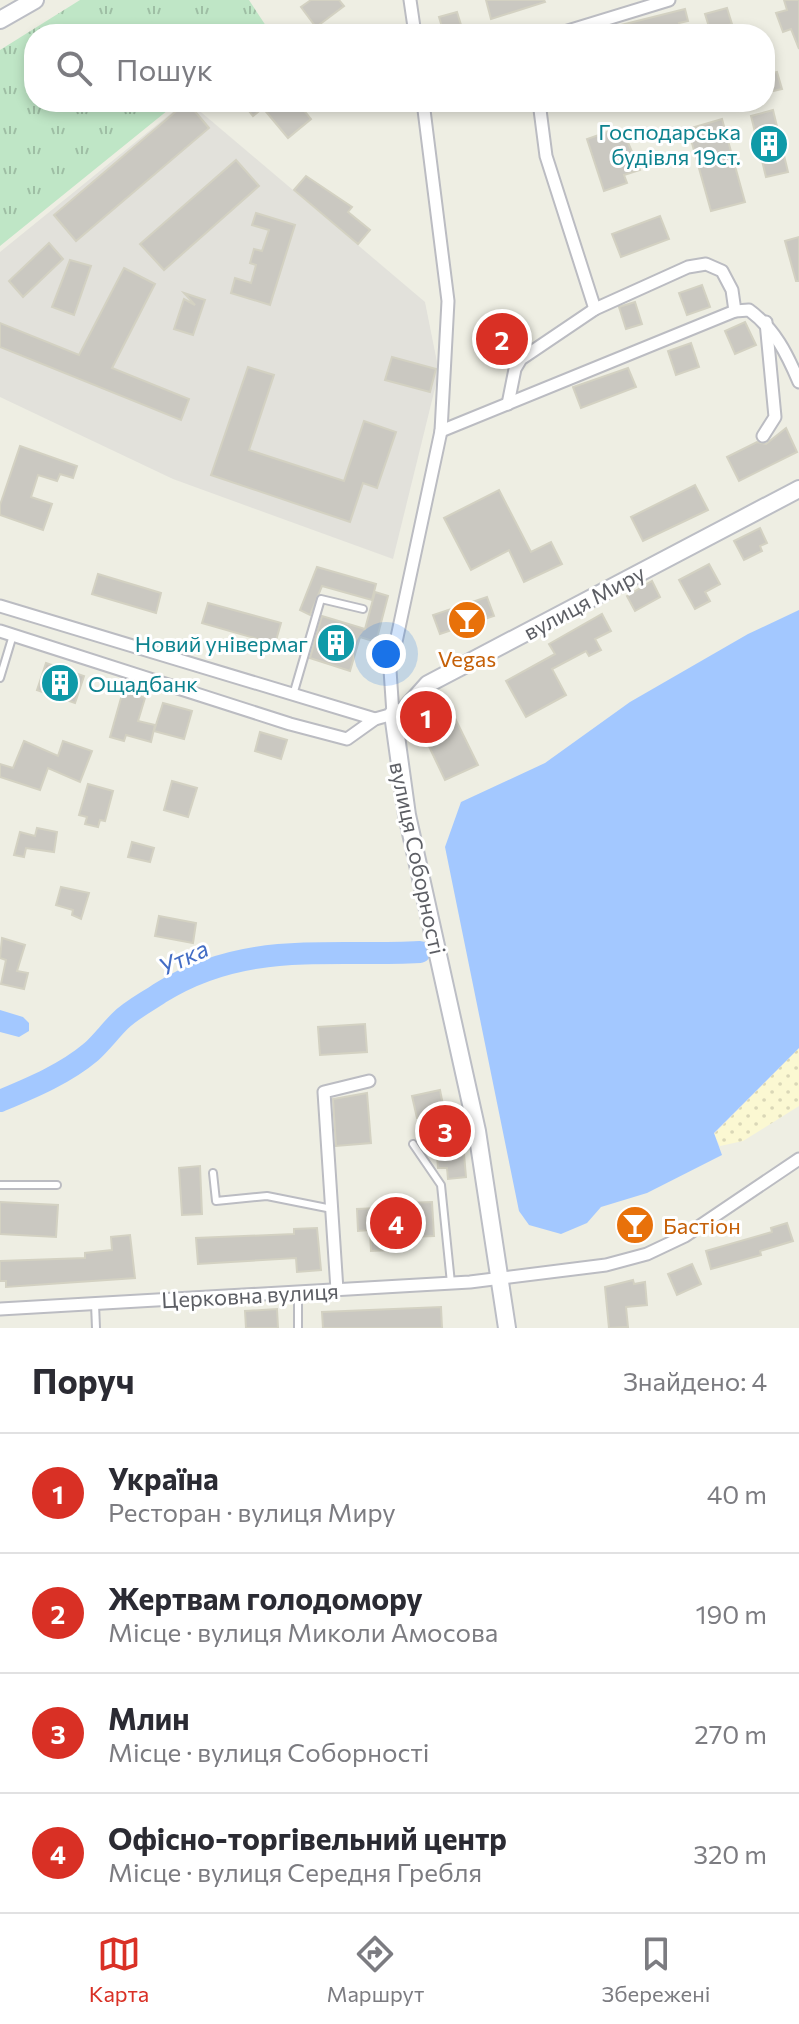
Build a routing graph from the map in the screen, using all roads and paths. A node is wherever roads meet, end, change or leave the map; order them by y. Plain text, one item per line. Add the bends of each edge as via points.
1 (35, 0) edge
2 (410, 0) edge
3 (669, 0) edge
4 (0, 20) edge
5 (414, 24) edge
6 (591, 24) edge
7 (424, 112) edge
8 (540, 112) edge
9 (595, 309) junction
10 (735, 311) junction
11 (766, 322) junction
12 (799, 382) edge
13 (508, 404) junction
14 (441, 431) junction
15 (763, 436) dead end
16 (799, 489) edge
17 (0, 606) edge
18 (363, 609) dead end
19 (0, 631) edge
20 (13, 635) junction
21 (0, 678) edge
22 (293, 695) junction
23 (393, 714) junction
24 (375, 719) junction
25 (369, 1081) dead end
26 (413, 1144) dead end
27 (799, 1159) edge
28 (213, 1173) dead end
29 (0, 1185) edge
30 (57, 1185) dead end
31 (332, 1209) junction
32 (499, 1280) junction
33 (451, 1283) junction
34 (337, 1290) junction
35 (298, 1292) junction
36 (95, 1304) junction
37 (0, 1309) edge
38 (96, 1328) edge
39 (298, 1328) edge
40 (507, 1328) edge

1 - 4 main road
2 - 5 street
3 - 6 street
7 - 14 street, вулиця Соборності via 448,301
8 - 9 street via 546,156
9 - 10 street via 706,264 722,271
9 - 13 street via 521,359
10 - 11 street via 749,310
10 - 13 street
11 - 12 street
11 - 15 street via 775,417
13 - 14 street
14 - 23 street, вулиця Соборності via 390,670
16 - 23 main road, вулиця Миру via 428,684 404,711
17 - 22 street
18 - 22 lane via 321,599
19 - 20 street, вулиця Миру
20 - 21 lane
20 - 24 street, вулиця Миру via 347,739
22 - 24 street
23 - 24 street, вулиця Миру
23 - 32 main road, вулиця Соборності via 407,815 477,1131
25 - 31 street via 324,1092
26 - 33 lane via 441,1185
27 - 32 street, Церковна вулиця via 685,1236 647,1254
28 - 31 lane via 216,1201 267,1196
29 - 30 lane
31 - 34 street
32 - 33 street, Церковна вулиця
32 - 40 main road, вулиця Соборності
33 - 34 street, Церковна вулиця
34 - 35 street, Церковна вулиця
35 - 36 street, Церковна вулиця
35 - 39 lane
36 - 37 street, Церковна вулиця
36 - 38 lane

